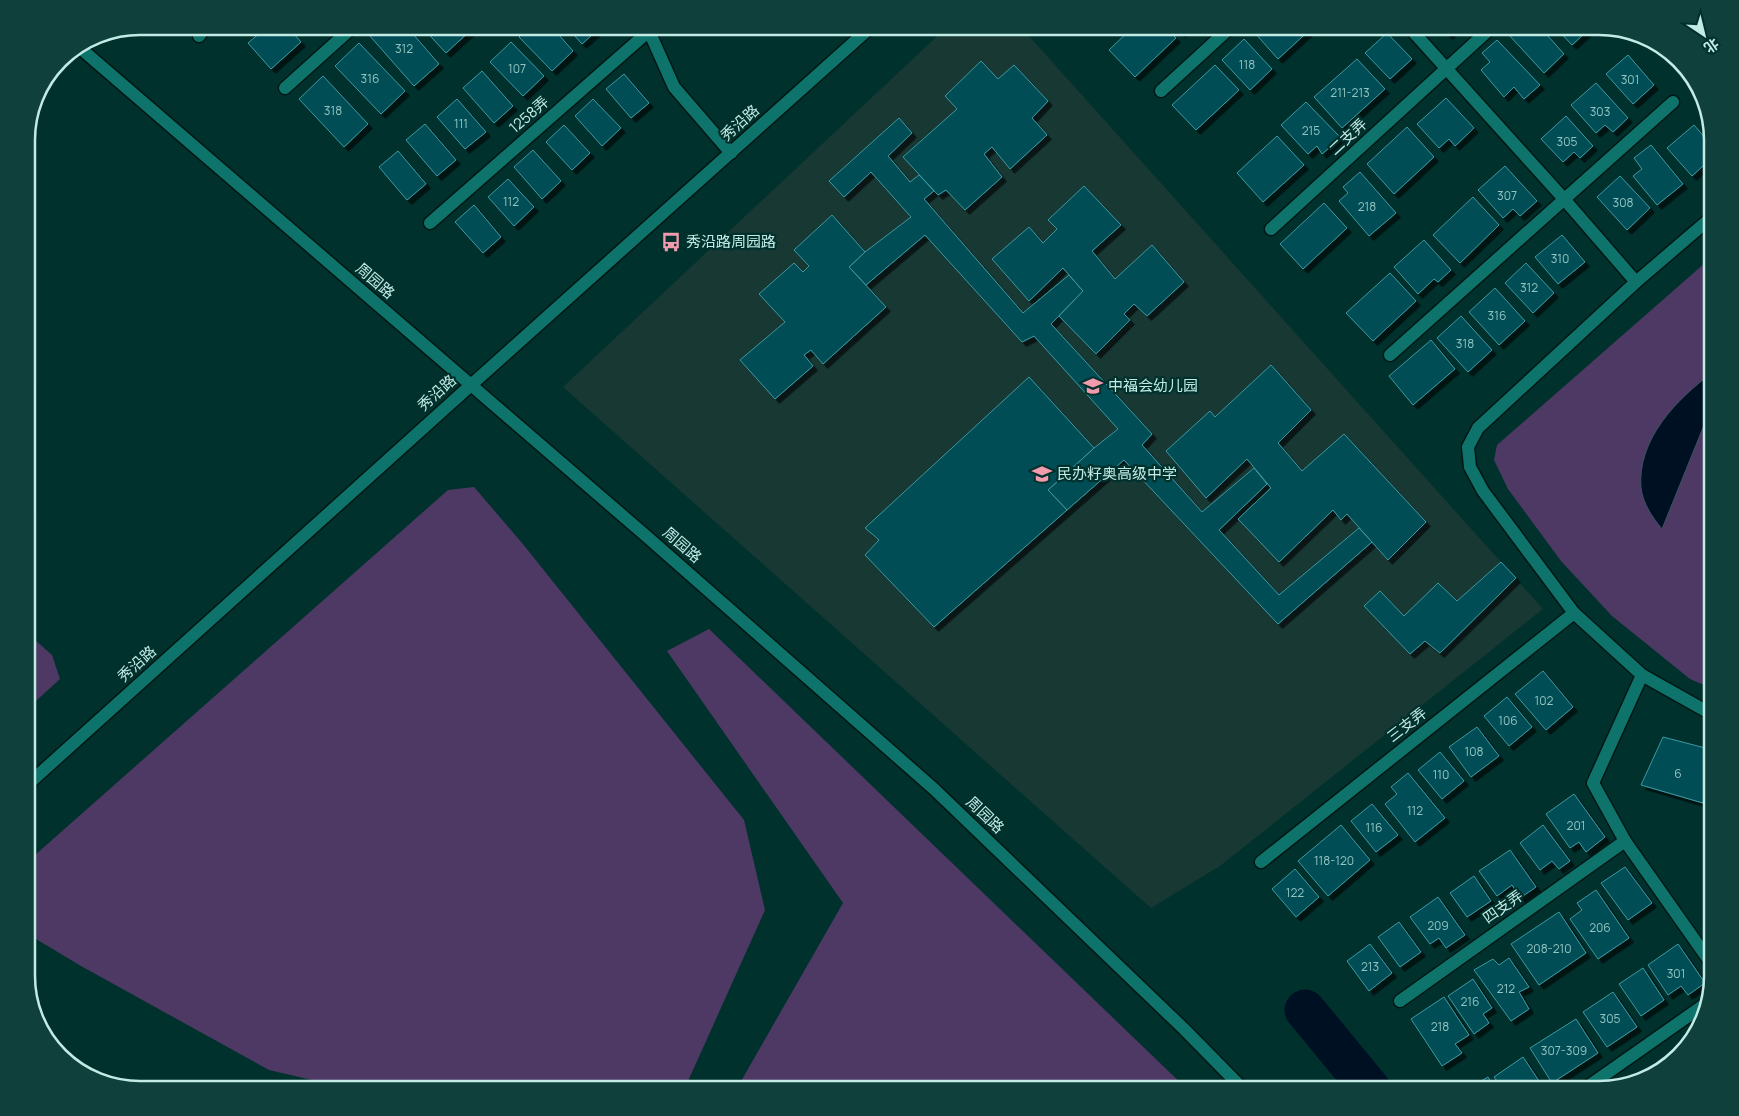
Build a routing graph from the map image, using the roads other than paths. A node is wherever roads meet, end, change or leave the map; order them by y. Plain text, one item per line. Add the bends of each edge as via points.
1 (344, 35) edge
2 (642, 35) edge
3 (653, 35) edge
4 (862, 35) edge
5 (1222, 35) edge
6 (1416, 35) edge
7 (1483, 35) edge
8 (84, 51) edge
9 (1446, 68) junction
10 (285, 88) dead end
11 (1161, 91) dead end
12 (1673, 102) dead end
13 (731, 153) junction
14 (1564, 199) junction
15 (430, 224) dead end
16 (1704, 224) edge
17 (1271, 229) dead end
18 (1636, 282) junction
19 (1390, 355) dead end
20 (471, 385) junction
21 (1574, 613) junction
22 (1642, 675) junction
23 (1704, 708) edge
24 (35, 778) edge
25 (1625, 841) junction
26 (1261, 862) dead end
27 (1704, 953) edge
28 (1400, 1001) dead end
29 (1698, 1009) edge
30 (1235, 1081) edge
31 (1597, 1081) edge

1 - 10 street
2 - 15 street, 1258弄
3 - 13 street, 1258弄 via 674,87
4 - 13 street, 秀沿路
5 - 11 street
6 - 9 street
7 - 9 street, 二支弄
8 - 20 street, 周园路
9 - 14 street
9 - 17 street, 二支弄
12 - 14 street
13 - 20 street, 秀沿路
14 - 18 street
14 - 19 street
16 - 18 street
18 - 21 street via 1478,428 1468,447 1470,467 1483,491
20 - 24 street, 秀沿路
20 - 30 street, 周园路 via 934,789
21 - 22 street
21 - 26 street, 三支弄
22 - 23 street
22 - 25 street via 1593,782
25 - 27 street
25 - 28 street, 四支弄
29 - 31 street

